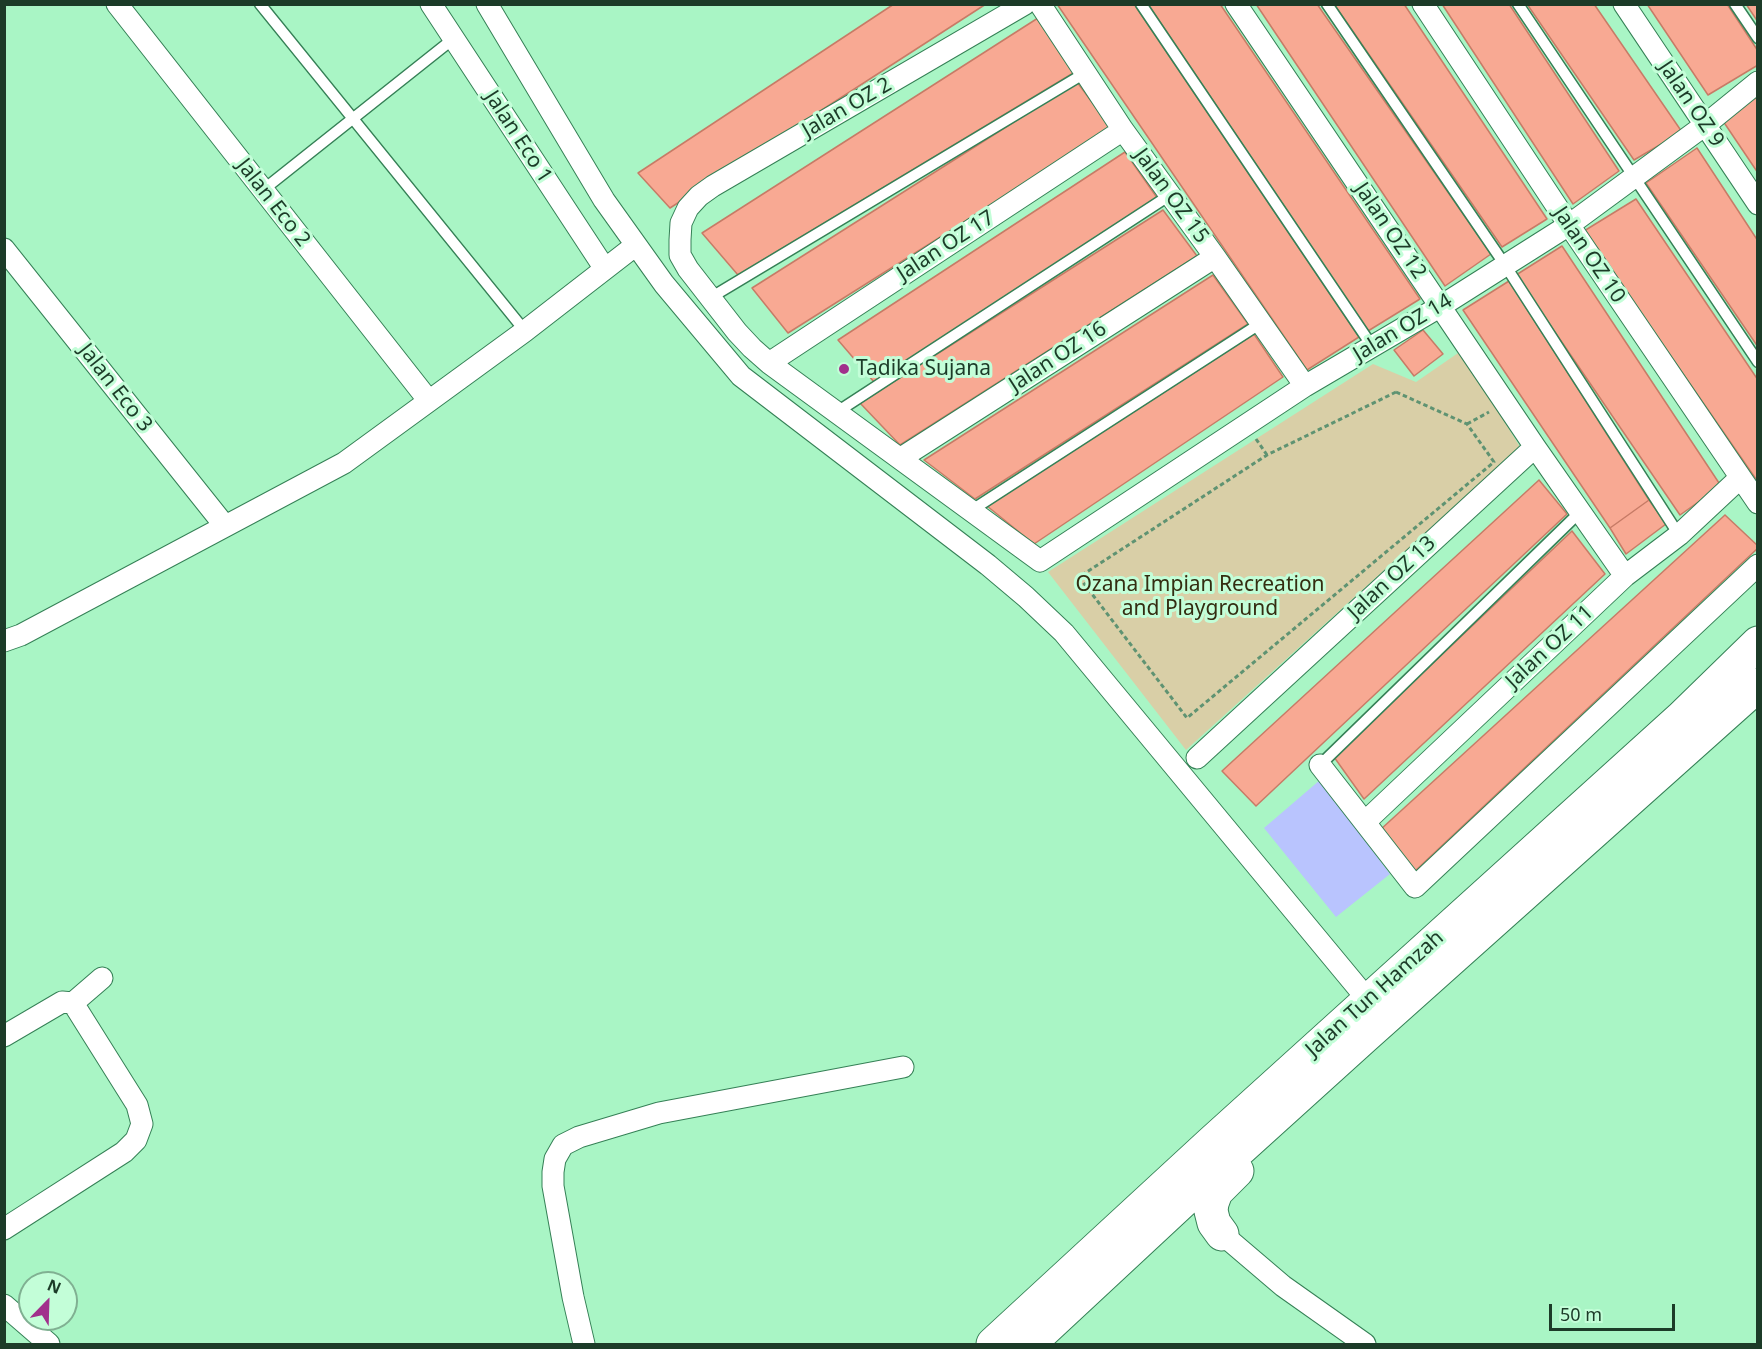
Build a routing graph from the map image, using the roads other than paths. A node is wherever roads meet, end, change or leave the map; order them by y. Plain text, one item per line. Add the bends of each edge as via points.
1 (117, 4) edge
2 (260, 4) edge
3 (431, 4) edge
4 (487, 4) edge
5 (1025, 4) edge
6 (1040, 4) edge
7 (1141, 4) edge
8 (1236, 4) edge
9 (1327, 4) edge
10 (1423, 4) edge
11 (1518, 4) edge
12 (1624, 4) edge
13 (1735, 4) edge
14 (1758, 38) edge
15 (453, 39) junction
16 (1085, 73) junction
17 (1758, 82) edge
18 (353, 119) junction
19 (1705, 125) junction
20 (1123, 130) junction
21 (1633, 178) junction
22 (263, 190) junction
23 (1170, 195) junction
24 (1758, 204) edge
25 (1569, 225) junction
26 (636, 245) junction
27 (4, 249) edge
28 (1215, 257) junction
29 (1506, 265) junction
30 (605, 269) junction
31 (710, 298) junction
32 (1441, 306) junction
33 (1261, 323) junction
34 (525, 331) junction
35 (1372, 346) junction
36 (1758, 362) edge
37 (770, 363) junction
38 (1305, 386) junction
39 (429, 401) junction
40 (837, 412) junction
41 (1535, 447) junction
42 (901, 458) junction
43 (1740, 478) junction
44 (1758, 503) edge
45 (972, 510) junction
46 (1580, 512) junction
47 (225, 526) junction
48 (1678, 535) junction
49 (1758, 565) edge
50 (1625, 576) junction
51 (4, 641) edge
52 (1758, 643) edge
53 (1758, 685) edge
54 (1197, 758) dead end
55 (1320, 765) joint
56 (1365, 822) junction
57 (102, 978) dead end
58 (1368, 1000) junction
59 (73, 1003) junction
60 (4, 1036) edge
61 (1364, 1036) junction
62 (903, 1067) dead end
63 (4, 1229) edge
64 (1222, 1234) junction
65 (4, 1305) edge
66 (1038, 1336) edge
67 (49, 1344) edge
68 (584, 1344) edge
69 (993, 1344) edge
70 (1365, 1344) edge

1 - 22 street, Jalan Eco 2
2 - 18 lane
3 - 15 street, Jalan Eco 1
4 - 26 street via 604,200
5 - 31 street, Jalan OZ 2 via 699,196 681,223 680,255
6 - 16 street, Jalan OZ 15
7 - 35 lane
8 - 32 street, Jalan OZ 12
9 - 29 lane
10 - 25 street, Jalan OZ 10
11 - 21 lane
12 - 19 street, Jalan OZ 9
13 - 14 lane
15 - 18 lane
15 - 30 street, Jalan Eco 1
16 - 20 street, Jalan OZ 15
16 - 31 lane
17 - 19 street, Jalan OZ 14
18 - 22 lane
18 - 34 lane
19 - 21 street, Jalan OZ 14
19 - 24 street, Jalan OZ 9
20 - 23 street, Jalan OZ 15
20 - 37 street, Jalan OZ 17
21 - 25 street, Jalan OZ 14
21 - 36 lane
22 - 39 street, Jalan Eco 2
23 - 28 street, Jalan OZ 15
23 - 40 lane
25 - 29 street, Jalan OZ 14
25 - 43 street, Jalan OZ 10
26 - 30 street
26 - 58 street via 741,376 988,565 1064,633
27 - 47 street, Jalan Eco 3
28 - 33 street, Jalan OZ 15
28 - 42 street, Jalan OZ 16
29 - 32 street, Jalan OZ 14
29 - 48 lane
30 - 34 street
31 - 37 street via 737,332
32 - 35 street, Jalan OZ 14
32 - 41 street, Jalan OZ 12
33 - 38 street, Jalan OZ 15
33 - 45 lane
34 - 39 street
35 - 38 street, Jalan OZ 14
37 - 40 street
38 - 45 street, Jalan OZ 14 via 1040,561
39 - 47 street via 344,463
40 - 42 street
41 - 46 street, Jalan OZ 12
41 - 54 street, Jalan OZ 13
42 - 45 street
43 - 44 street, Jalan OZ 10
43 - 48 street, Jalan OZ 11
46 - 50 street, Jalan OZ 12
46 - 55 lane
47 - 51 street
48 - 50 street, Jalan OZ 11
49 - 56 street via 1415,887
50 - 56 street, Jalan OZ 11
52 - 58 main road, Jalan Tun Hamzah via 1681,718
53 - 61 main road, Jalan Tun Hamzah
55 - 56 street
57 - 59 street
58 - 69 main road, Jalan Tun Hamzah
59 - 60 street via 62,1002
59 - 63 street via 136,1105 142,1124 136,1140 124,1152
61 - 64 main road via 1216,1192 1211,1211
61 - 66 main road, Jalan Tun Hamzah
62 - 68 street via 659,1113 563,1145 555,1159 553,1186
64 - 66 main road via 1186,1221 1175,1226
64 - 70 street via 1283,1286
65 - 67 street

